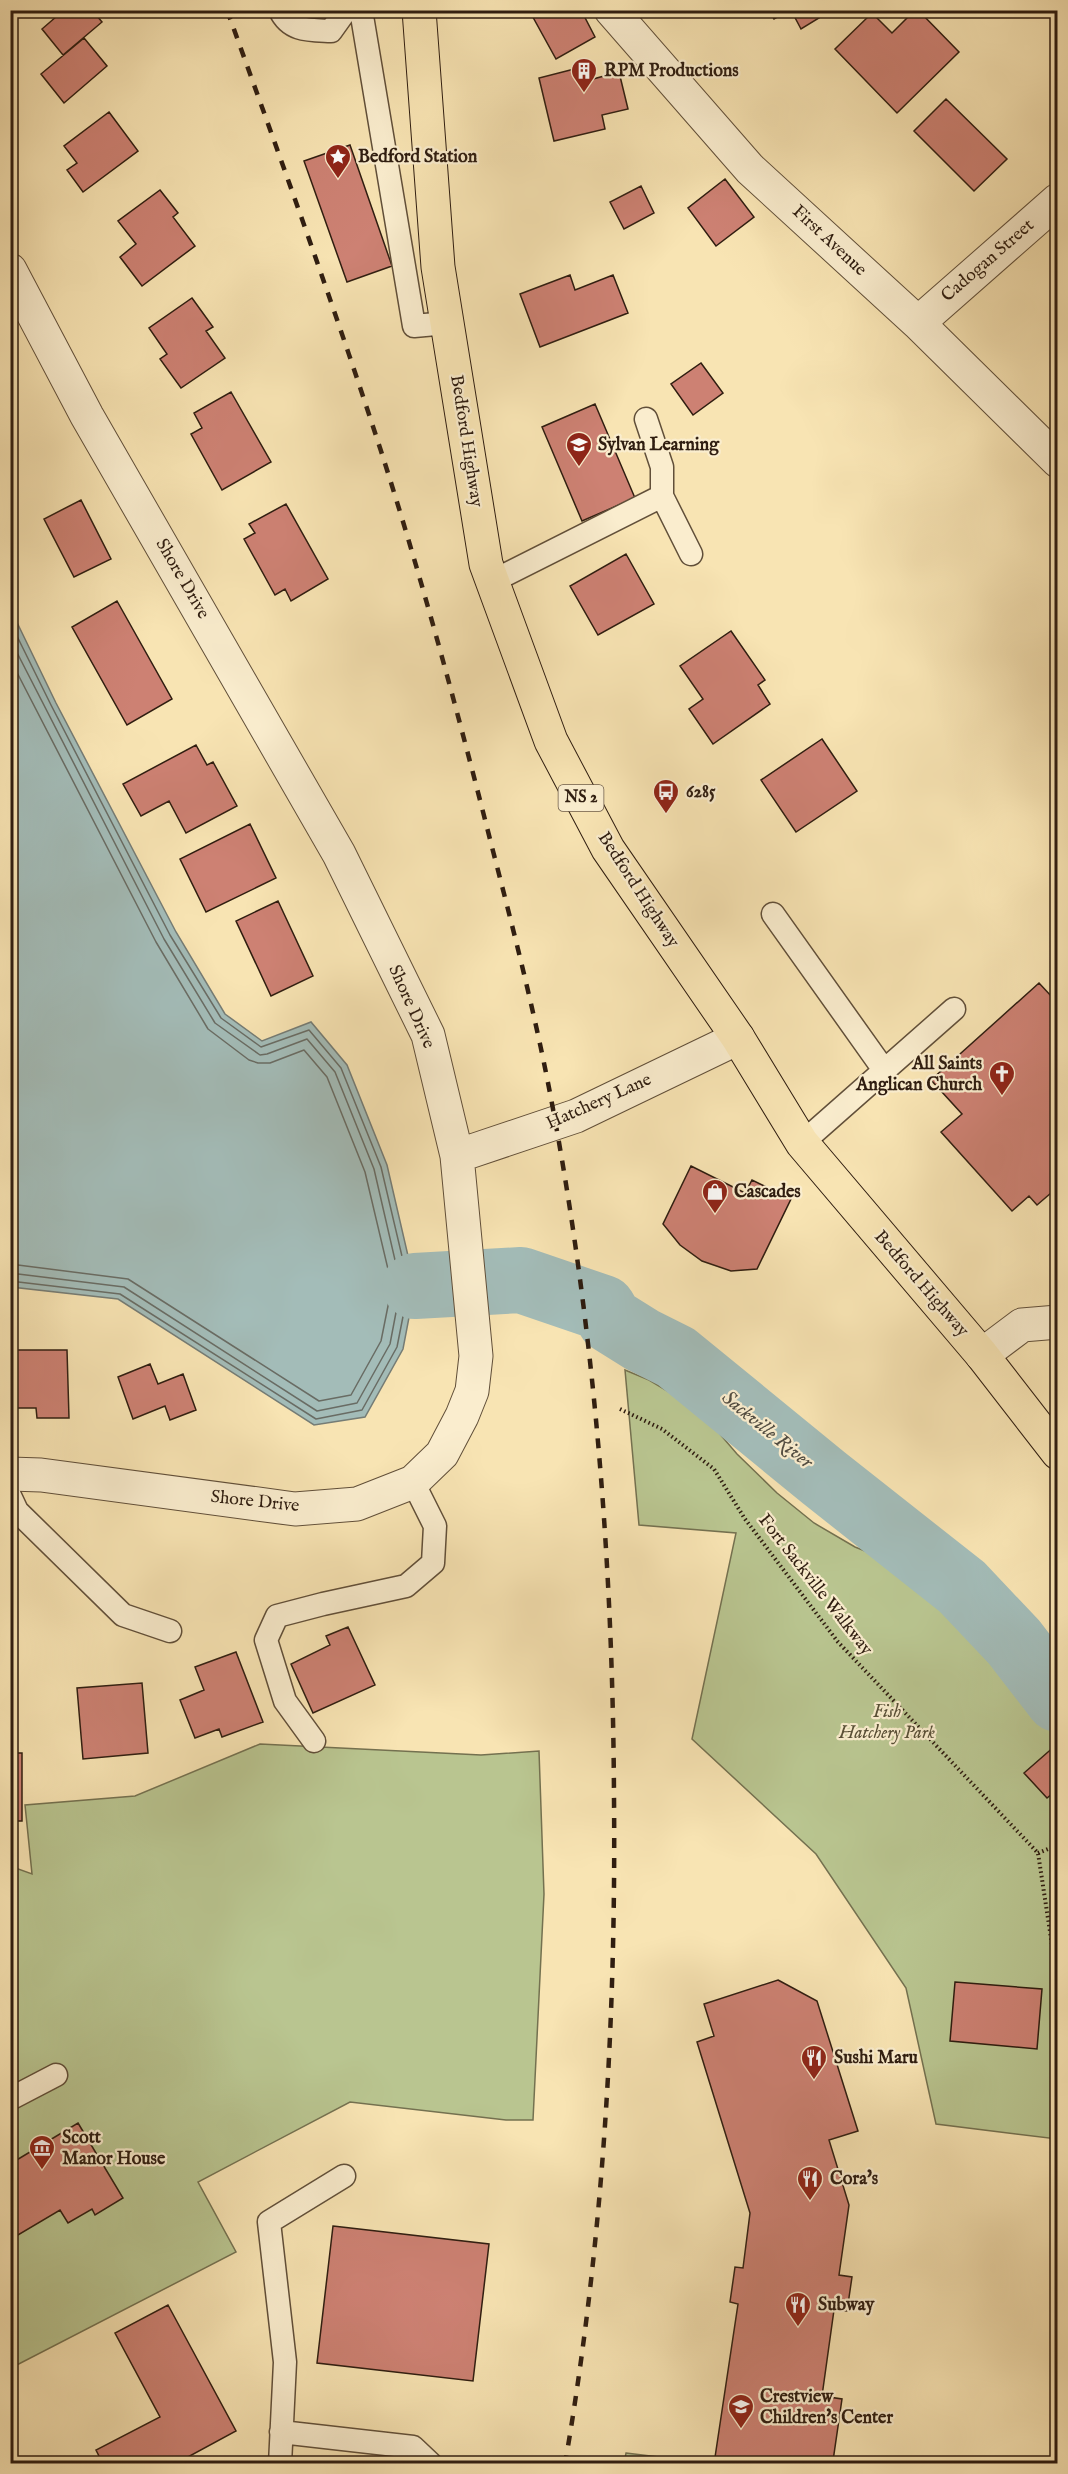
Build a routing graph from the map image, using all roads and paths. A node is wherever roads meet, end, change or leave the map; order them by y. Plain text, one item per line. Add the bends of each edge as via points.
1 (280, 10) edge
2 (346, 10) edge
3 (361, 10) edge
4 (419, 10) edge
5 (611, 10) edge
6 (1058, 200) edge
7 (10, 270) edge
8 (447, 323) junction
9 (918, 323) junction
10 (646, 419) dead end
11 (1058, 461) edge
12 (662, 496) junction
13 (691, 554) dead end
14 (493, 581) junction
15 (773, 914) dead end
16 (954, 1009) dead end
17 (738, 1038) junction
18 (884, 1070) junction
19 (802, 1143) junction
20 (457, 1156) junction
21 (1058, 1322) edge
22 (982, 1355) junction
23 (620, 1409) dead end
24 (1058, 1453) edge
25 (10, 1474) edge
26 (413, 1482) junction
27 (10, 1496) edge
28 (170, 1630) dead end
29 (314, 1742) dead end
30 (1058, 1845) edge
31 (1038, 1853) junction
32 (1058, 1984) edge
33 (56, 2075) dead end
34 (10, 2099) edge
35 (344, 2176) dead end
36 (281, 2432) junction
37 (280, 2463) edge
38 (431, 2463) edge

1 - 2 lane via 300,30 331,31
3 - 8 lane via 414,326
4 - 8 main road, Bedford Highway / NS 2 via 438,267
5 - 9 street, First Avenue via 750,169
6 - 9 street, Cadogan Street
7 - 20 street, Shore Drive via 87,416 339,854 428,1035
8 - 14 main road, Bedford Highway / NS 2 via 486,564
9 - 11 street, First Avenue
10 - 12 lane via 662,467
12 - 13 lane
12 - 14 lane
14 - 17 main road, Bedford Highway / NS 2 via 551,741 608,849
15 - 18 lane
16 - 18 lane
17 - 19 main road, Bedford Highway / NS 2
17 - 20 street, Hatchery Lane via 576,1116
18 - 19 lane
19 - 22 main road, Bedford Highway / NS 2
20 - 26 street, Shore Drive via 476,1356 472,1391 442,1454
21 - 22 street via 1022,1325
22 - 24 main road, Bedford Highway / NS 2
23 - 31 path, Fort Sackville Walkway via 662,1429 714,1469 745,1519 838,1642
25 - 26 street, Shore Drive via 295,1509 357,1504
26 - 29 lane via 435,1526 433,1563 406,1586 277,1616 266,1640 285,1701
27 - 28 lane via 17,1511 123,1615
30 - 31 path
31 - 32 path
33 - 34 lane
35 - 36 lane via 268,2222 285,2362
36 - 37 lane
36 - 38 lane via 413,2447

